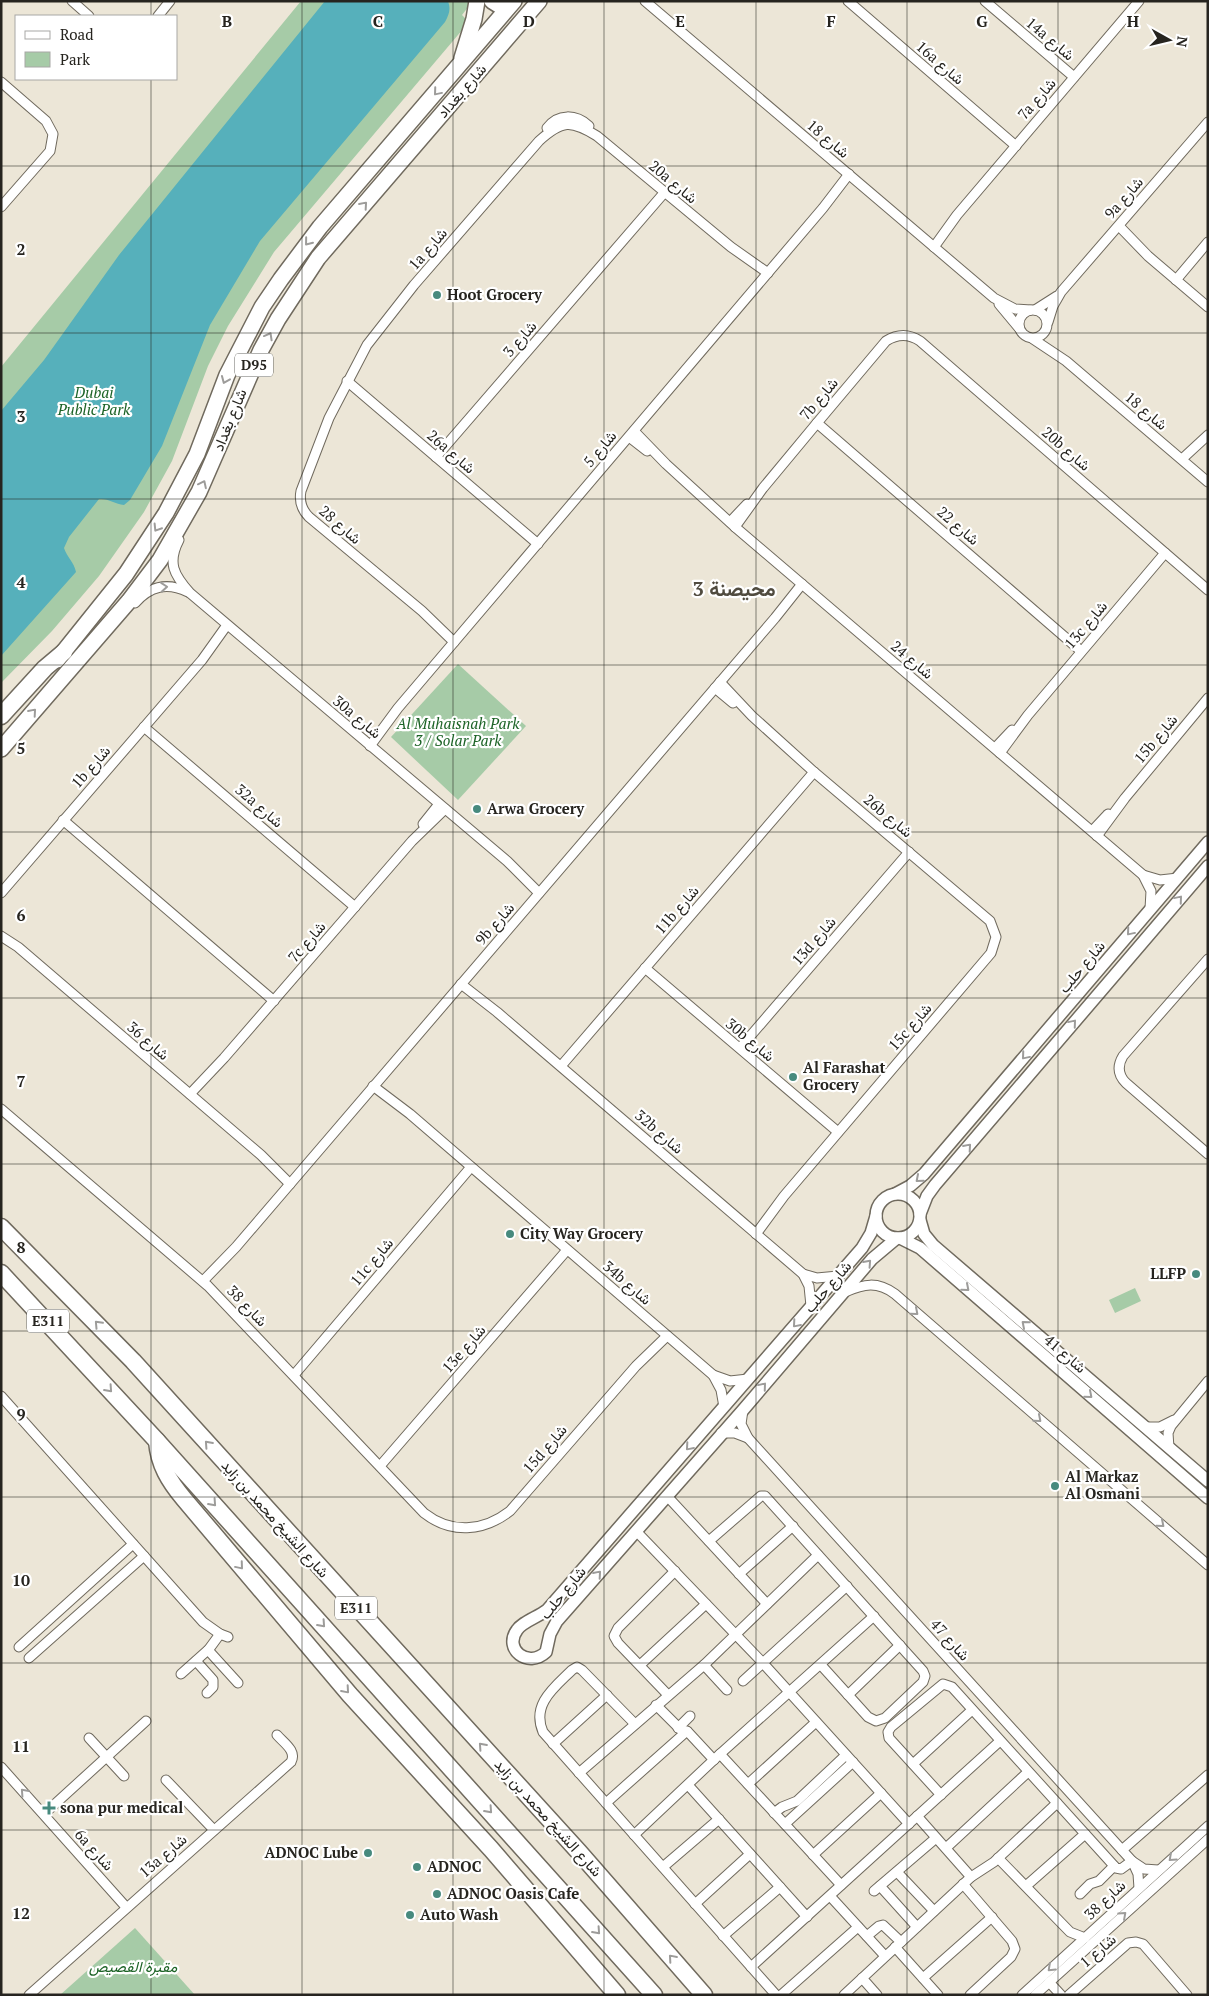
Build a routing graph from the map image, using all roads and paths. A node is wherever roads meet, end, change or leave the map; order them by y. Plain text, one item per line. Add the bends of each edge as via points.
1 (72, 1) edge
2 (170, 1) edge
3 (477, 1) edge
4 (492, 1) edge
5 (513, 1) edge
6 (539, 1) edge
7 (645, 1) edge
8 (848, 1) edge
9 (985, 1) edge
10 (1125, 1) edge
11 (1136, 5) edge
12 (88, 15) edge
13 (159, 15) edge
14 (460, 65) junction
15 (1074, 78) junction
16 (1, 82) edge
17 (1208, 122) edge
18 (539, 141) joint
19 (1016, 146) junction
20 (851, 177) junction
21 (664, 193) junction
22 (1, 208) edge
23 (1116, 228) junction
24 (1208, 242) edge
25 (931, 245) junction
26 (766, 276) junction
27 (1176, 280) junction
28 (1062, 292) junction
29 (994, 298) junction
30 (1208, 307) edge
31 (1033, 310) junction
32 (1047, 326) junction
33 (1020, 330) junction
34 (902, 335) joint
35 (1034, 339) junction
36 (1066, 361) junction
37 (347, 381) junction
38 (816, 423) junction
39 (632, 434) junction
40 (1208, 437) edge
41 (436, 457) junction
42 (1184, 462) junction
43 (1208, 482) edge
44 (186, 516) junction
45 (732, 524) junction
46 (538, 544) junction
47 (1165, 553) junction
48 (804, 586) junction
49 (1208, 590) edge
50 (190, 593) junction
51 (112, 620) junction
52 (230, 627) junction
53 (457, 640) junction
54 (1081, 651) junction
55 (64, 652) junction
56 (717, 685) junction
57 (1208, 698) edge
58 (1, 716) edge
59 (1, 726) edge
60 (144, 727) junction
61 (367, 743) junction
62 (1, 749) edge
63 (997, 751) junction
64 (814, 772) junction
65 (442, 806) junction
66 (64, 820) junction
67 (1095, 834) junction
68 (1208, 842) edge
69 (909, 852) junction
70 (1208, 866) edge
71 (1143, 875) junction
72 (1178, 878) junction
73 (542, 890) junction
74 (1, 892) edge
75 (355, 907) junction
76 (1150, 909) junction
77 (1, 929) edge
78 (1, 936) edge
79 (996, 943) joint
80 (18, 947) junction
81 (1208, 959) edge
82 (645, 968) junction
83 (463, 982) junction
84 (274, 1001) junction
85 (740, 1048) junction
86 (561, 1066) junction
87 (376, 1084) junction
88 (192, 1097) junction
89 (1, 1109) edge
90 (838, 1132) junction
91 (1208, 1154) edge
92 (471, 1167) junction
93 (292, 1181) junction
94 (895, 1194) junction
95 (876, 1216) junction
96 (920, 1217) junction
97 (1, 1227) edge
98 (753, 1231) junction
99 (899, 1238) junction
100 (568, 1250) junction
101 (1, 1273) edge
102 (803, 1274) junction
103 (838, 1276) junction
104 (206, 1284) junction
105 (842, 1293) junction
106 (811, 1306) junction
107 (665, 1334) junction
108 (294, 1375) junction
109 (713, 1375) junction
110 (748, 1379) junction
111 (1208, 1381) edge
112 (1, 1396) edge
113 (724, 1407) junction
114 (743, 1410) junction
115 (1174, 1420) junction
116 (1144, 1427) junction
117 (721, 1433) junction
118 (748, 1438) junction
119 (157, 1441) junction
120 (1169, 1448) junction
121 (380, 1466) junction
122 (1208, 1481) edge
123 (667, 1496) junction
124 (1208, 1498) edge
125 (793, 1526) junction
126 (462, 1528) joint
127 (636, 1531) junction
128 (709, 1541) junction
129 (133, 1544) junction
130 (818, 1555) junction
131 (144, 1556) junction
132 (1208, 1565) edge
133 (675, 1571) junction
134 (739, 1574) junction
135 (847, 1586) junction
136 (706, 1604) junction
137 (767, 1604) junction
138 (874, 1616) junction
139 (736, 1634) junction
140 (900, 1645) junction
141 (18, 1647) dead end
142 (208, 1650) junction
143 (30, 1658) dead end
144 (196, 1661) junction
145 (762, 1662) junction
146 (640, 1665) junction
147 (704, 1665) junction
148 (821, 1665) junction
149 (223, 1667) junction
150 (181, 1674) dead end
151 (211, 1678) junction
152 (743, 1680) dead end
153 (238, 1683) dead end
154 (727, 1690) dead end
155 (207, 1693) dead end
156 (789, 1693) junction
157 (607, 1695) junction
158 (668, 1695) junction
159 (848, 1695) junction
160 (656, 1706) junction
161 (972, 1710) junction
162 (690, 1716) dead end
163 (146, 1721) dead end
164 (816, 1722) junction
165 (635, 1724) junction
166 (682, 1729) junction
167 (276, 1735) dead end
168 (89, 1738) dead end
169 (1000, 1741) junction
170 (553, 1744) junction
171 (846, 1755) junction
172 (107, 1757) junction
173 (717, 1757) junction
174 (853, 1762) junction
175 (913, 1764) junction
176 (1, 1767) edge
177 (1028, 1772) junction
178 (579, 1773) junction
179 (1208, 1775) edge
180 (124, 1776) dead end
181 (166, 1780) dead end
182 (748, 1784) junction
183 (688, 1785) junction
184 (881, 1793) junction
185 (941, 1795) junction
186 (606, 1803) junction
187 (1057, 1803) junction
188 (774, 1813) junction
189 (44, 1814) junction
190 (917, 1816) junction
191 (719, 1819) junction
192 (785, 1824) junction
193 (909, 1824) junction
194 (1208, 1826) edge
195 (214, 1830) junction
196 (1085, 1834) junction
197 (634, 1835) junction
198 (936, 1838) junction
199 (1208, 1839) edge
200 (946, 1848) junction
201 (1122, 1850) junction
202 (750, 1854) junction
203 (813, 1855) junction
204 (998, 1858) junction
205 (1132, 1861) junction
206 (1114, 1866) junction
207 (663, 1867) junction
208 (1158, 1870) junction
209 (897, 1872) junction
210 (971, 1877) junction
211 (964, 1884) junction
212 (841, 1885) junction
213 (1026, 1886) junction
214 (780, 1887) junction
215 (1139, 1888) junction
216 (1080, 1894) dead end
217 (830, 1896) junction
218 (695, 1904) junction
219 (126, 1907) junction
220 (934, 1911) junction
221 (807, 1916) junction
222 (992, 1917) junction
223 (858, 1927) junction
224 (917, 1927) junction
225 (1070, 1932) junction
226 (723, 1936) junction
227 (867, 1936) junction
228 (1084, 1938) junction
229 (898, 1944) junction
230 (1074, 1947) junction
231 (885, 1956) junction
232 (751, 1967) junction
233 (862, 1978) junction
234 (923, 1978) junction
235 (1048, 1983) junction
236 (642, 1987) edge
237 (29, 1995) edge
238 (617, 1995) edge
239 (654, 1995) edge
240 (704, 1995) edge
241 (776, 1995) edge
242 (781, 1995) edge
243 (844, 1995) edge
244 (877, 1995) edge
245 (938, 1995) edge
246 (970, 1995) edge
247 (1022, 1995) edge
248 (1035, 1995) edge
249 (1056, 1995) edge
250 (1061, 1995) edge
251 (1069, 1995) edge
252 (1187, 1995) edge

1 - 12 street
2 - 13 street
3 - 14 main road
4 - 5 main road via 500,6
5 - 14 main road, شارع بغداد / D95
44 -> 6 main road, شارع بغداد / D95 via 211,467 257,358 297,288 318,258
7 - 20 street, شارع 18
8 - 19 street, 16a شارع
9 - 15 street, 14a شارع
10 - 11 street
11 - 15 street, 7a شارع
14 -> 55 main road, شارع بغداد / D95 via 320,227 280,279 231,367 196,454 166,513 126,574
15 - 19 street, 7a شارع
16 - 22 street via 46,121 54,134 50,151
17 - 23 street, 9a شارع
18 - 21 street, 20a شارع via 550,124 566,117 582,120
18 - 37 street, 1a شارع via 377,331
19 - 25 street, 7a شارع
20 - 25 street, شارع 18
20 - 26 street, شارع 5
21 - 26 street, 20a شارع
21 - 41 street, شارع 3
23 - 27 street
23 - 28 street, 9a شارع
24 - 27 street
25 - 29 street, شارع 18
26 - 39 street, شارع 5
27 - 30 street
28 - 31 street, 9a شارع
28 - 32 street, 9a شارع via 1053,306
29 - 31 street, شارع 18 via 1015,308
29 - 33 street, شارع 18
31 - 32 street via 1044,314
31 - 33 street via 1020,318
32 - 35 street via 1042,336
32 - 36 street, شارع 18 via 1054,347
33 - 35 street via 1026,337
34 - 38 street, 7b شارع via 886,341
34 - 47 street, 20b شارع via 920,341
35 - 36 street, شارع 18
36 - 42 street, شارع 18
37 - 41 street, 26a شارع
37 - 53 street, شارع 28 via 301,491 302,508
38 - 45 street, 7b شارع
38 - 54 street, شارع 22
39 - 45 street, شارع 24
39 - 46 street, شارع 5
40 - 42 street
41 - 46 street, 26a شارع
42 - 43 street, شارع 18
44 - 50 street, 30a شارع via 186,525 174,550 173,565 178,579
44 - 51 main road, شارع بغداد / D95 via 145,581
45 - 48 street, شارع 24
46 - 53 street, شارع 5
47 - 49 street, 20b شارع
47 - 54 street, 13c شارع
48 - 56 street, 9b شارع
48 - 63 street, شارع 24
51 -> 50 street, 30a شارع via 154,588 172,586
50 - 52 street, 30a شارع
62 -> 51 main road, شارع بغداد / D95
52 - 60 street, 1b شارع
52 - 61 street, 30a شارع
53 - 61 street, شارع 5
54 - 63 street, 13c شارع
55 - 58 highway
55 - 59 main road, شارع بغداد / D95
56 - 64 street, 26b شارع
56 - 73 street, 9b شارع
57 - 67 street, 15b شارع
60 - 66 street, 1b شارع
60 - 75 street, 32a شارع
61 - 65 street, 30a شارع
63 - 67 street, شارع 24
64 - 69 street, 26b شارع
64 - 82 street, 11b شارع
65 - 73 street, 30a شارع
65 - 75 street, 7c شارع
66 - 74 street, 1b شارع
66 - 84 street
67 - 71 street, شارع 24
68 - 72 street, شارع حلب
69 - 79 street, 26b شارع via 990,921
69 - 85 street, 13d شارع
96 -> 70 street, شارع حلب via 927,1196 935,1185
71 - 72 street via 1160,880
71 - 76 street via 1151,891
72 - 76 street, شارع حلب
73 - 83 street, 9b شارع
75 - 84 street, 7c شارع
76 -> 94 street, شارع حلب via 924,1174
77 - 80 street, شارع 36
78 - 80 street, شارع 36
79 - 90 street, 15c شارع via 991,953
80 - 88 street, شارع 36
81 - 91 street via 1123,1056 1119,1067 1126,1083
82 - 85 street, 30b شارع
82 - 86 street, 11b شارع
83 - 86 street, 32b شارع
83 - 87 street, 9b شارع
84 - 88 street, 7c شارع
85 - 90 street, 30b شارع
86 - 98 street, 32b شارع
87 - 92 street, 34b شارع
87 - 93 street, 9b شارع
88 - 93 street, شارع 36
89 - 104 street, شارع 38
90 - 98 street, 15c شارع
92 - 100 street, 34b شارع
92 - 108 street, 11c شارع
93 - 104 street, 9b شارع
94 - 95 street via 884,1200
94 - 96 street via 912,1199 919,1208
95 - 99 street via 882,1231
95 - 103 street, شارع حلب via 867,1240
96 - 99 street via 911,1234
116 -> 96 street, شارع 41 via 933,1245 924,1234
240 -> 97 highway, شارع الشيخ محمد بن زايد / E311 via 579,1852 133,1361
98 - 102 street, 32b شارع
105 -> 99 street, شارع حلب via 872,1259
99 -> 124 street, شارع 41 via 920,1248
100 - 107 street, 34b شارع
100 - 121 street, 13e شارع
101 -> 119 highway, E311
102 - 103 street via 817,1278
102 - 106 street via 809,1286
103 - 106 street, شارع حلب
104 - 108 street, شارع 38
114 -> 105 street, شارع حلب
105 -> 132 street via 867,1284 887,1288
106 -> 110 street, شارع حلب
107 - 109 street, 34b شارع
107 - 126 street, 15d شارع via 510,1511 487,1525
108 - 121 street, شارع 38
109 - 110 street, 34b شارع via 730,1381
109 - 113 street, 34b شارع via 721,1390
110 - 113 street, شارع حلب
111 - 115 street
112 - 129 street
113 -> 127 street, شارع حلب via 547,1610 517,1629 513,1640 520,1655 536,1658 546,1652 556,1621
114 - 117 street, شارع حلب
114 - 118 street, شارع 47 via 741,1424
115 - 116 street via 1160,1427
115 - 120 street via 1168,1433
116 - 120 street, شارع 41
117 - 118 street via 735,1433
117 - 123 street, شارع حلب
118 - 201 street, شارع 47
119 -> 236 highway, E311
119 -> 238 highway via 167,1477 184,1499 350,1695 491,1849
120 - 122 street, شارع 41
121 - 126 street, شارع 38 via 424,1513 438,1522
123 - 127 street, شارع حلب
123 - 128 street
125 - 128 street via 763,1496
125 - 130 street
125 - 134 street
127 - 133 street
128 - 134 street
129 - 131 street
129 - 141 street
130 - 135 street
130 - 137 street
131 - 142 street via 203,1622 224,1636
131 - 143 street
133 - 136 street
133 - 146 street via 615,1632 615,1640
134 - 137 street
135 - 138 street
135 - 145 street
136 - 139 street
136 - 146 street
137 - 139 street
138 - 140 street
138 - 148 street
139 - 145 street
139 - 147 street
140 - 159 street
140 - 159 street via 923,1671 924,1679 885,1718 872,1720
142 - 144 street
142 - 149 street
144 - 150 street
144 - 151 street
145 - 152 street
145 - 156 street
146 - 158 street
147 - 154 street
147 - 158 street
148 - 156 street
148 - 159 street
149 - 151 street
149 - 153 street
151 - 155 street via 214,1686
156 - 164 street
156 - 173 street
157 - 165 street
157 - 170 street
157 - 170 street via 580,1668 572,1670 541,1705 541,1730
158 - 160 street
160 - 165 street
160 - 166 street
161 - 169 street
161 - 175 street
161 - 175 street via 952,1687 943,1684 891,1727 888,1732 890,1738
162 - 166 street
163 - 172 street
164 - 171 street
164 - 182 street
165 - 178 street
166 - 173 street
166 - 186 street
167 - 195 street, 13a شارع via 292,1752 293,1760
168 - 172 street
169 - 177 street
169 - 185 street
170 - 178 street
171 - 174 street
171 - 188 street via 797,1801
172 - 180 street
172 - 189 street
173 - 182 street
173 - 183 street
174 - 184 street
174 - 192 street
175 - 185 street
189 -> 176 street, 6a شارع
177 - 187 street
177 - 200 street
178 - 186 street
179 - 201 street
181 - 195 street
182 - 188 street
183 - 191 street
183 - 197 street
184 - 193 street
184 - 203 street
185 - 190 street
186 - 197 street
187 - 196 street
187 - 204 street
188 - 192 street
189 - 219 street, 6a شارع
190 - 193 street
190 - 198 street
191 - 202 street
191 - 207 street
192 - 203 street
193 - 212 street
194 -> 208 street, شارع 38
195 - 219 street, 13a شارع
196 - 206 street
196 - 213 street
197 - 207 street
198 - 200 street
198 - 209 street
235 -> 199 street, شارع 38
200 - 210 street
201 - 205 street, شارع 47
202 - 214 street
202 - 218 street
203 - 212 street
204 - 210 street
204 - 213 street
205 - 206 street via 1121,1869
205 - 208 street, شارع 47 via 1144,1869
205 - 215 street, شارع 47 via 1138,1874
206 - 216 street
207 - 218 street
208 - 215 street, شارع 38
209 - 220 street
209 - 224 street via 877,1888
210 - 211 street
211 - 220 street
211 - 222 street
212 - 217 street
213 - 225 street
214 - 221 street
214 - 226 street
215 - 228 street, شارع 38
217 - 221 street
217 - 223 street
218 - 226 street
219 - 237 street, 13a شارع
220 - 224 street
221 - 232 street
222 - 234 street
222 - 246 street via 1015,1949 1011,1957
223 - 227 street
223 - 242 street
224 - 229 street
225 - 228 street
225 - 230 street
226 - 232 street
227 - 229 street via 883,1925
227 - 231 street
228 - 230 street, شارع 38
229 - 231 street
229 - 234 street
230 -> 247 street, شارع 38
231 - 233 street
232 - 241 street
233 - 243 street
233 - 244 street
234 - 245 street
235 - 248 street, شارع 38
235 - 249 street
235 - 250 street
236 - 239 highway, E311
251 - 252 street, شارع 1 via 1128,1943 1136,1942 1143,1944

